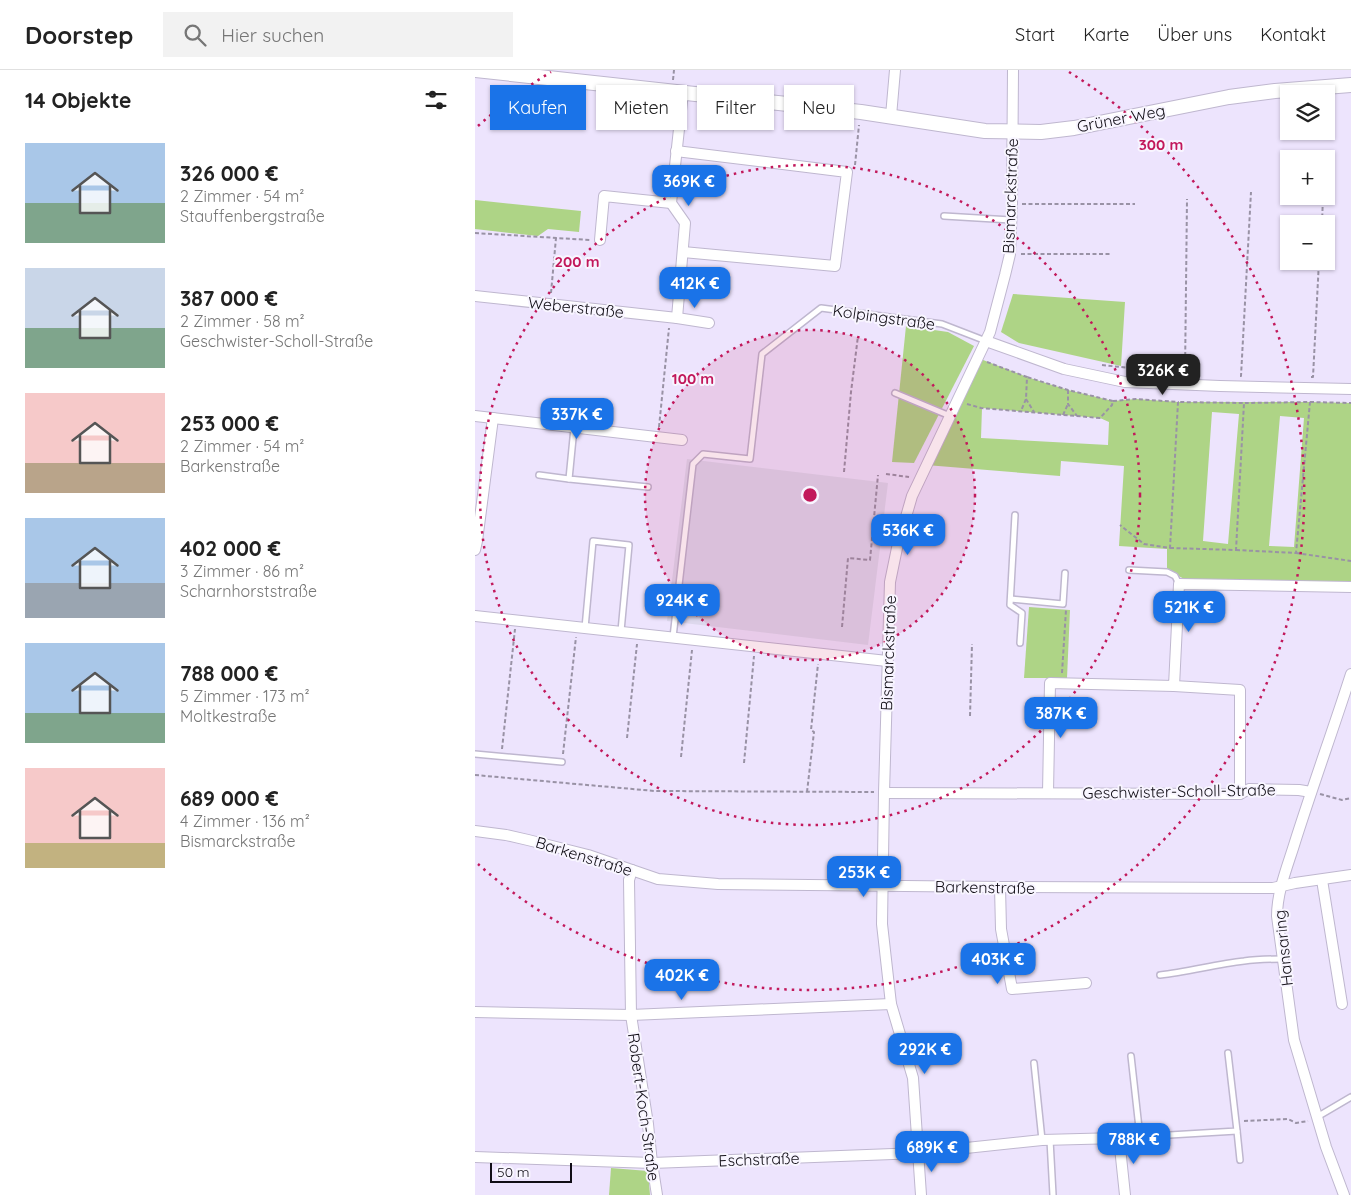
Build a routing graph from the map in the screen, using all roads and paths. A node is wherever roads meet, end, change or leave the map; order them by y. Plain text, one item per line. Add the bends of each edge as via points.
1 (475, 70) edge
2 (674, 70) edge
3 (895, 70) edge
4 (1013, 70) edge
5 (644, 85) edge
6 (677, 85) edge
7 (1351, 85) edge
8 (687, 89) edge
9 (861, 112) junction
10 (891, 116) junction
11 (677, 130) edge
12 (1013, 131) junction
13 (676, 151) junction
14 (847, 172) junction
15 (1251, 192) dead end
16 (1187, 199) dead end
17 (671, 203) junction
18 (1012, 204) junction
19 (1135, 204) dead end
20 (944, 216) dead end
21 (1011, 220) junction
22 (475, 233) edge
23 (556, 238) junction
24 (600, 240) joint
25 (683, 252) junction
26 (1010, 254) junction
27 (1111, 254) dead end
28 (1319, 270) edge
29 (475, 296) edge
30 (549, 304) junction
31 (673, 318) junction
32 (709, 323) dead end
33 (858, 336) dead end
34 (986, 341) junction
35 (978, 358) junction
36 (1102, 365) dead end
37 (1232, 376) dead end
38 (1027, 377) junction
39 (1304, 377) dead end
40 (1068, 390) junction
41 (1351, 390) edge
42 (895, 393) dead end
43 (1026, 399) junction
44 (1113, 401) junction
45 (957, 402) junction
46 (1178, 402) junction
47 (1310, 402) junction
48 (1244, 403) junction
49 (1351, 403) edge
50 (1068, 404) junction
51 (1021, 411) junction
52 (1034, 412) junction
53 (1063, 415) junction
54 (475, 416) edge
55 (950, 416) junction
56 (1077, 416) junction
57 (493, 418) junction
58 (575, 427) junction
59 (658, 436) junction
60 (682, 440) dead end
61 (844, 472) dead end
62 (886, 474) dead end
63 (539, 475) dead end
64 (878, 475) dead end
65 (909, 477) dead end
66 (569, 479) junction
67 (648, 487) dead end
68 (1015, 515) dead end
69 (1120, 525) dead end
70 (476, 544) edge
71 (1170, 548) junction
72 (1236, 550) junction
73 (1296, 553) junction
74 (1351, 561) edge
75 (1129, 570) dead end
76 (1065, 573) dead end
77 (1179, 584) junction
78 (1351, 587) edge
79 (1011, 599) junction
80 (1063, 604) junction
81 (475, 616) edge
82 (516, 621) junction
83 (842, 627) dead end
84 (581, 628) junction
85 (621, 632) junction
86 (638, 634) junction
87 (673, 637) junction
88 (693, 640) junction
89 (1020, 643) dead end
90 (972, 644) dead end
91 (755, 646) junction
92 (819, 653) junction
93 (887, 660) junction
94 (1351, 674) edge
95 (1062, 684) junction
96 (1174, 686) junction
97 (970, 716) dead end
98 (627, 738) dead end
99 (475, 754) edge
100 (501, 756) junction
101 (681, 757) dead end
102 (562, 762) joint
103 (744, 763) dead end
104 (475, 775) edge
105 (807, 792) junction
106 (1311, 792) junction
107 (884, 793) junction
108 (1048, 793) junction
109 (1240, 794) junction
110 (1351, 798) edge
111 (475, 832) edge
112 (632, 870) junction
113 (1351, 875) edge
114 (1322, 880) junction
115 (882, 885) junction
116 (1282, 886) junction
117 (1000, 887) junction
118 (1283, 959) junction
119 (1160, 975) dead end
120 (1086, 984) dead end
121 (891, 1004) junction
122 (1341, 1004) dead end
123 (475, 1012) edge
124 (631, 1015) junction
125 (1229, 1053) dead end
126 (1131, 1056) dead end
127 (1034, 1063) dead end
128 (1351, 1097) edge
129 (1318, 1118) junction
130 (1237, 1122) junction
131 (1237, 1131) junction
132 (1140, 1137) junction
133 (1119, 1138) junction
134 (1046, 1140) junction
135 (919, 1153) junction
136 (475, 1157) edge
137 (1240, 1160) dead end
138 (652, 1164) junction
139 (657, 1195) edge
140 (921, 1195) edge
141 (1053, 1195) edge
142 (1125, 1195) edge
143 (1344, 1195) edge

1 - 5 street, Grüner Weg
2 - 6 path
3 - 10 street
4 - 12 street, Bismarckstraße
7 - 12 street, Grüner Weg via 1229,97 1065,129
8 - 9 street, Grüner Weg
9 - 10 street, Grüner Weg
9 - 14 path via 855,168
10 - 12 street, Grüner Weg via 985,131
11 - 13 street
12 - 18 street, Bismarckstraße
13 - 14 street
13 - 17 street
14 - 25 street via 835,266
15 - 37 path via 1241,376
16 - 36 path via 1185,374
17 - 24 street via 604,196
17 - 25 street via 685,223
18 - 19 path
18 - 21 street, Bismarckstraße
20 - 21 lane
21 - 26 street, Bismarckstraße
22 - 23 path
23 - 24 path
23 - 30 path
25 - 31 street
26 - 27 path
26 - 34 street, Bismarckstraße
28 - 39 path via 1313,377
29 - 30 street, Weberstraße
30 - 31 street, Weberstraße
31 - 32 street, Weberstraße
31 - 59 path
33 - 61 path
34 - 35 street, Bismarckstraße
34 - 41 street via 1064,369 1125,382
34 - 87 lane, Kolpingstraße via 942,324 821,308 762,354 750,459 703,454 693,464
35 - 38 path
35 - 45 street, Bismarckstraße
38 - 40 path
38 - 43 path
40 - 44 path
40 - 50 path
42 - 55 lane
43 - 51 path
43 - 52 path
44 - 46 path
44 - 56 path via 1100,418
45 - 51 path via 981,408
45 - 55 street, Bismarckstraße
46 - 48 path
46 - 71 path
47 - 48 path
47 - 49 path
47 - 73 path
48 - 72 path
50 - 53 path
50 - 56 path
51 - 52 path
52 - 53 path
53 - 56 path
54 - 57 street
55 - 93 street, Bismarckstraße via 917,482 897,548 890,582
57 - 58 street
57 - 70 street
58 - 59 street
58 - 66 lane
59 - 60 street
62 - 65 path
63 - 66 lane
64 - 83 path via 870,560 848,558
66 - 67 lane
68 - 79 lane
69 - 71 path via 1144,544
71 - 72 path
72 - 73 path
73 - 74 path
75 - 77 lane via 1167,572 1175,576
76 - 80 lane
77 - 78 street
77 - 96 street
79 - 80 lane
79 - 89 lane via 1010,605 1022,613
80 - 95 path via 1067,604
81 - 82 street
82 - 84 street
82 - 100 path
84 - 85 street
84 - 85 lane via 593,541 629,545
84 - 102 path
85 - 86 street
86 - 87 street
86 - 98 path
87 - 88 street
88 - 91 street
88 - 101 path
90 - 97 path
91 - 92 street
91 - 103 path
92 - 93 street
92 - 105 path
93 - 107 street, Bismarckstraße
94 - 106 street, Hansaring
95 - 96 street
95 - 108 street via 1050,683
96 - 109 street via 1240,690
99 - 100 lane
100 - 102 lane
104 - 105 path via 655,791
105 - 107 path
106 - 109 street, Geschwister-Scholl-Straße via 1249,789
106 - 110 path via 1342,800
106 - 116 street, Hansaring
107 - 108 street, Geschwister-Scholl-Straße
107 - 115 street, Bismarckstraße
108 - 109 street, Geschwister-Scholl-Straße
111 - 112 street, Barkenstraße via 537,842
112 - 115 street, Barkenstraße via 658,879 718,884
112 - 124 street, Robert-Koch-Straße via 629,880
113 - 114 street, Barkenstraße
114 - 116 street, Barkenstraße
114 - 122 street
115 - 117 street, Barkenstraße
115 - 121 street, Bismarckstraße via 882,924
116 - 117 street, Barkenstraße
116 - 118 street, Hansaring via 1277,916
117 - 120 street via 1001,929 1011,989
118 - 119 lane via 1246,960
118 - 129 street, Hansaring via 1294,1040
121 - 124 street
121 - 135 street, Bismarckstraße via 913,1078
123 - 124 street
124 - 138 street, Robert-Koch-Straße
125 - 130 lane
126 - 132 lane
127 - 134 lane
128 - 129 lane
129 - 130 path via 1295,1123 1288,1119
129 - 143 street, Hansaring
130 - 131 lane
131 - 132 lane
131 - 137 lane
132 - 133 lane
133 - 134 street, Eschstraße
133 - 142 street
134 - 135 street, Eschstraße
134 - 141 lane
135 - 138 street, Eschstraße
135 - 140 street, Bismarckstraße
136 - 138 street, Eschstraße
138 - 139 street, Robert-Koch-Straße

